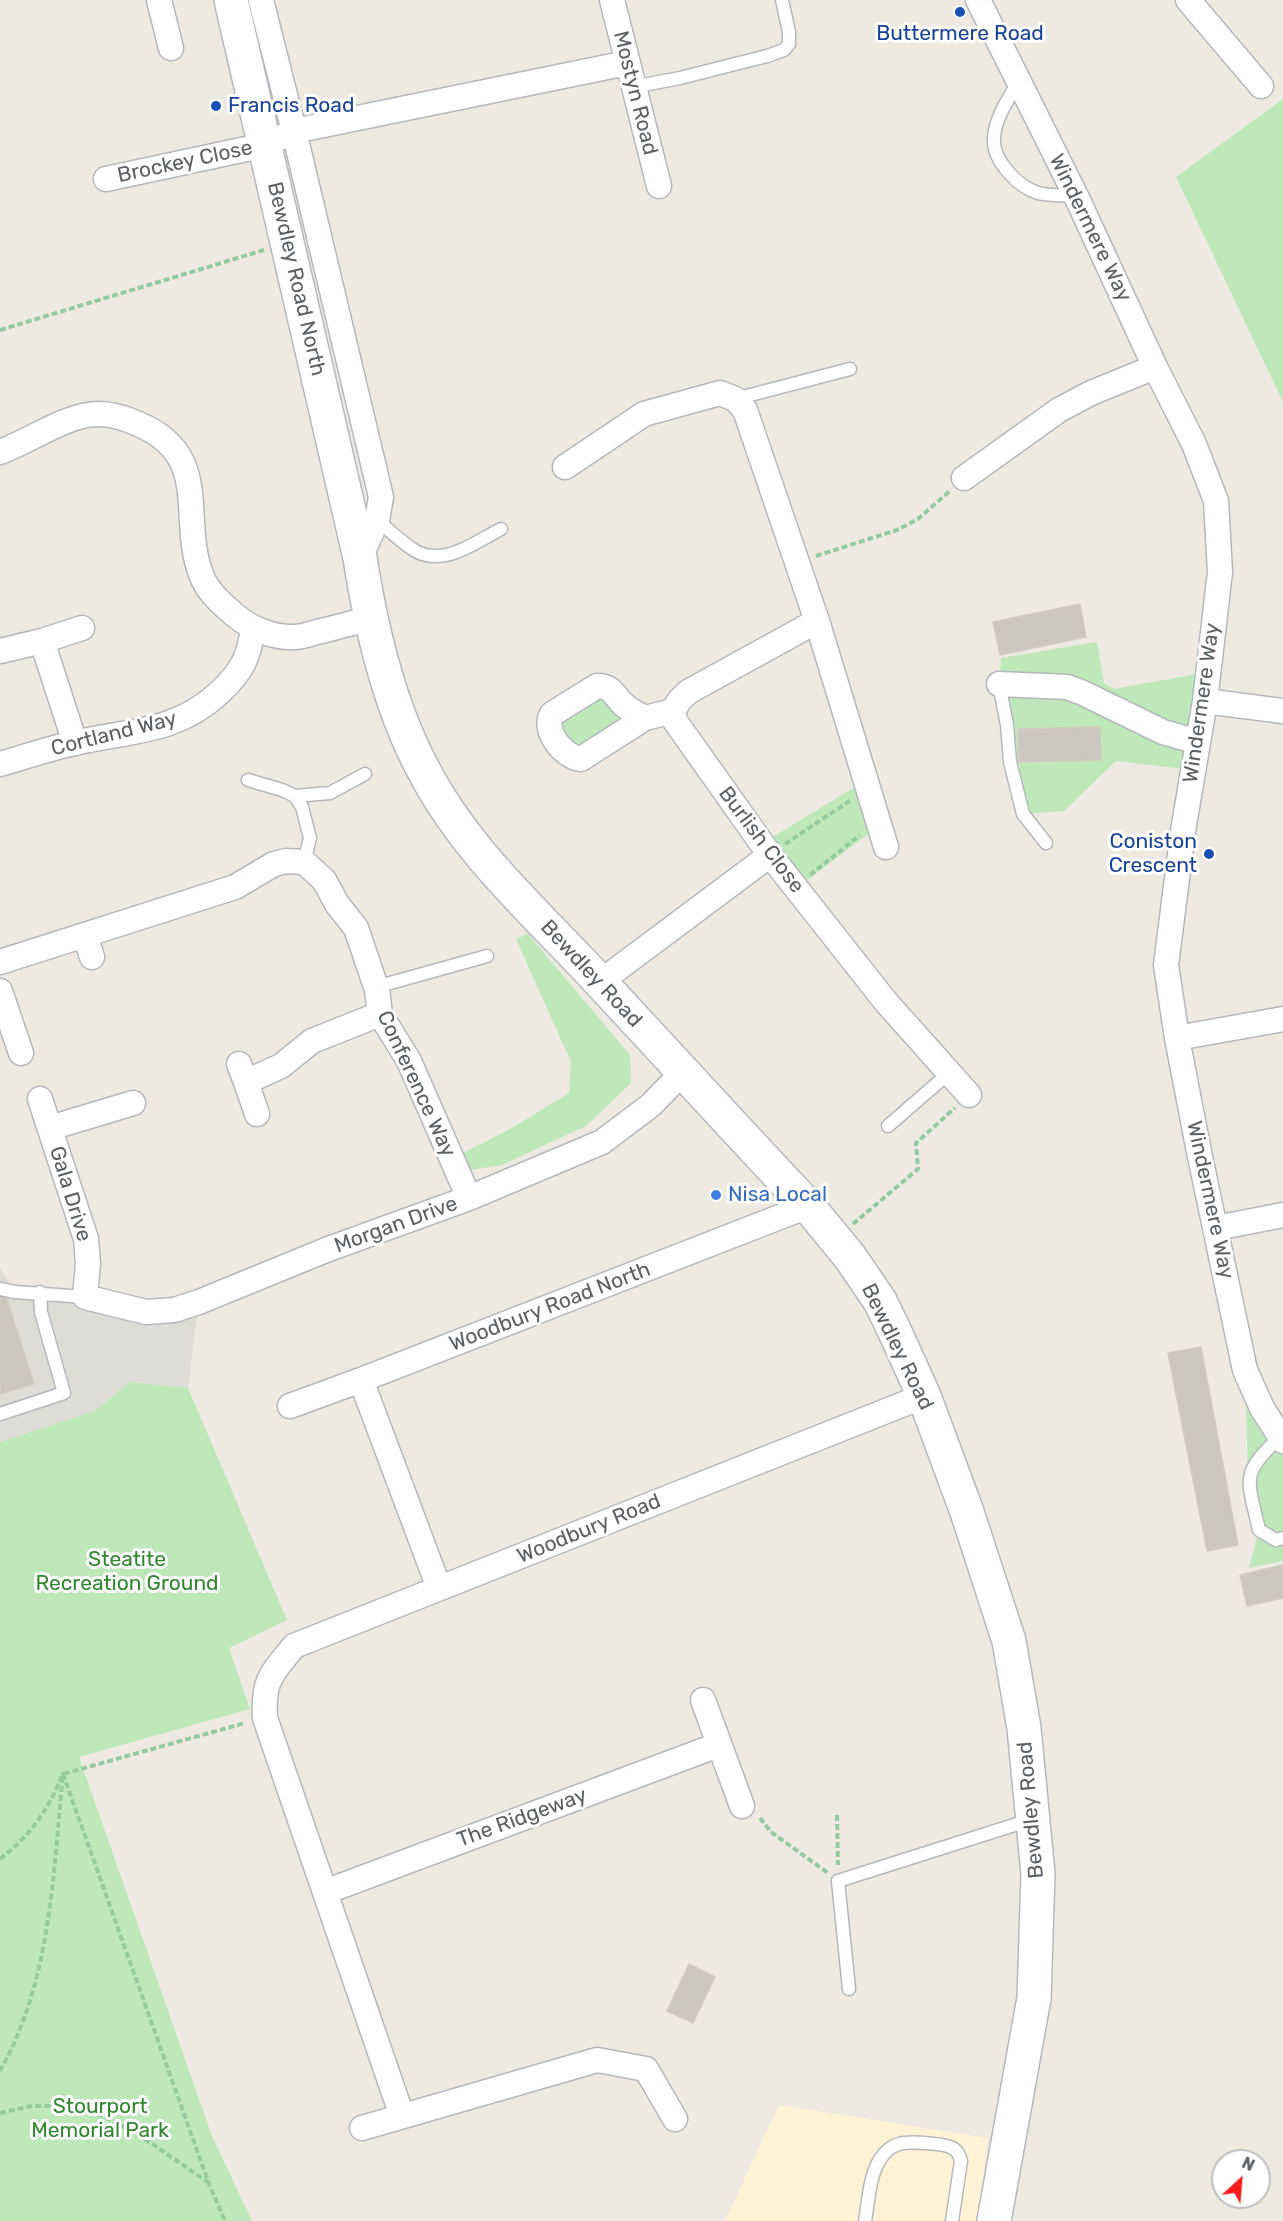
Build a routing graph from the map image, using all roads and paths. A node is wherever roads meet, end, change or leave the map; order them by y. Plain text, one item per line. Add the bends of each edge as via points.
1 (159, 0) edge
2 (231, 0) edge
3 (261, 0) edge
4 (612, 0) edge
5 (782, 0) edge
6 (978, 0) edge
7 (1188, 0) edge
8 (171, 48) dead end
9 (627, 63) junction
10 (1018, 82) junction
11 (1261, 86) dead end
12 (633, 87) junction
13 (294, 131) junction
14 (265, 145) junction
15 (106, 179) dead end
16 (659, 186) dead end
17 (1076, 196) junction
18 (287, 243) junction
19 (0, 330) edge
20 (1155, 367) junction
21 (850, 369) dead end
22 (735, 399) junction
23 (0, 452) edge
24 (565, 467) dead end
25 (964, 478) joint
26 (377, 520) junction
27 (501, 529) dead end
28 (360, 558) junction
29 (797, 563) junction
30 (369, 619) junction
31 (817, 621) junction
32 (81, 628) dead end
33 (253, 628) junction
34 (42, 641) junction
35 (0, 651) edge
36 (999, 684) joint
37 (1204, 701) junction
38 (621, 702) junction
39 (673, 711) junction
40 (1283, 711) edge
41 (645, 718) junction
42 (621, 733) junction
43 (1198, 742) junction
44 (75, 743) junction
45 (0, 764) edge
46 (365, 774) dead end
47 (248, 780) dead end
48 (868, 788) junction
49 (295, 796) junction
50 (878, 821) junction
51 (1046, 843) dead end
52 (886, 847) dead end
53 (770, 855) junction
54 (304, 862) junction
55 (795, 886) junction
56 (487, 956) dead end
57 (0, 962) edge
58 (600, 982) junction
59 (376, 987) junction
60 (0, 991) edge
61 (380, 1014) junction
62 (1283, 1019) edge
63 (1177, 1038) junction
64 (21, 1053) dead end
65 (949, 1072) junction
66 (682, 1073) junction
67 (969, 1095) joint
68 (40, 1099) dead end
69 (133, 1103) dead end
70 (257, 1114) dead end
71 (888, 1126) dead end
72 (50, 1128) junction
73 (469, 1198) junction
74 (808, 1206) junction
75 (1283, 1215) edge
76 (1216, 1228) junction
77 (836, 1240) junction
78 (0, 1289) edge
79 (15, 1292) junction
80 (40, 1292) junction
81 (85, 1296) junction
82 (0, 1297) edge
83 (361, 1380) junction
84 (924, 1396) junction
85 (290, 1406) dead end
86 (0, 1414) edge
87 (1281, 1439) edge
88 (1283, 1538) edge
89 (439, 1588) junction
90 (703, 1700) dead end
91 (265, 1718) junction
92 (718, 1745) junction
93 (63, 1774) junction
94 (742, 1806) joint
95 (837, 1815) dead end
96 (1034, 1819) junction
97 (0, 1859) edge
98 (838, 1881) junction
99 (325, 1892) junction
100 (849, 1989) dead end
101 (0, 2071) edge
102 (0, 2113) edge
103 (402, 2116) junction
104 (675, 2118) dead end
105 (362, 2128) dead end
106 (209, 2184) junction
107 (225, 2221) edge
108 (865, 2221) edge
109 (952, 2221) edge
110 (994, 2221) edge

1 - 8 street
2 - 14 main road, Bewdley Road North
3 - 13 street
4 - 9 street, Mostyn Road
5 - 12 lane via 789,32 789,44 783,50
6 - 10 street, Windermere Way
7 - 11 street
9 - 12 street, Mostyn Road
9 - 13 street
10 - 17 street, Windermere Way
10 - 17 lane via 1001,112 993,139 1000,162 1016,181 1038,193
12 - 16 street, Mostyn Road
13 - 14 street
13 - 26 street via 381,497
14 - 15 street, Brockey Close
14 - 18 main road, Bewdley Road North
17 - 20 street, Windermere Way
18 - 19 path
18 - 28 main road, Bewdley Road North
20 - 25 street via 1059,410
20 - 37 street, Windermere Way via 1194,444 1216,501 1220,572
21 - 22 lane
22 - 24 street via 720,393 644,414
22 - 29 street via 745,410
23 - 33 street via 86,415 118,416 159,436 179,455 190,484 195,554 203,580 220,603
25 - 29 path via 918,519 897,530
26 - 27 lane via 415,550 430,556 446,556
26 - 28 street
28 - 30 main road, Bewdley Road
29 - 31 street
30 - 33 street via 295,638
30 - 58 main road, Bewdley Road via 403,726 446,809 518,896
31 - 39 street via 688,692
31 - 48 street
32 - 34 street
33 - 44 street, Cortland Way via 244,664 197,712 173,723
34 - 35 street
34 - 44 street
36 - 43 street via 1067,687 1163,732
36 - 51 lane via 1010,762 1023,814
37 - 40 street
37 - 43 street, Windermere Way
38 - 41 street
38 - 42 street via 625,714
38 - 42 street via 613,690 597,686 552,714 548,728 565,753 580,759
39 - 41 street
39 - 53 street, Burlish Close via 681,732
41 - 42 street
43 - 63 street, Windermere Way via 1166,965
44 - 45 street, Cortland Way
46 - 49 lane via 330,793
47 - 49 lane
48 - 50 street
48 - 53 path
49 - 54 lane via 310,838
50 - 52 street
50 - 55 path
53 - 55 street, Burlish Close
53 - 58 street
54 - 57 street via 274,864 235,887 88,946
54 - 59 street, Conference Way via 324,880 356,928
55 - 65 street, Burlish Close via 886,1002
56 - 59 lane
58 - 66 main road, Bewdley Road
59 - 61 street, Conference Way
60 - 64 street
61 - 70 street via 312,1041 280,1066 243,1073
61 - 73 street, Conference Way via 409,1061
62 - 63 street
63 - 76 street, Windermere Way
65 - 67 street, Burlish Close
65 - 71 lane
66 - 73 street, Morgan Drive via 651,1105 602,1142
66 - 74 main road, Bewdley Road
67 - 77 path via 916,1143 918,1169
68 - 72 street, Gala Drive
69 - 72 street, Gala Drive
72 - 81 street, Gala Drive via 86,1239
73 - 81 street, Morgan Drive via 174,1310 146,1312
74 - 77 main road, Bewdley Road
74 - 83 street, Woodbury Road North
75 - 76 street
76 - 87 street, Windermere Way via 1245,1370
77 - 84 main road, Bewdley Road via 880,1301
78 - 79 lane
79 - 80 lane
79 - 82 lane
80 - 81 lane
80 - 86 lane via 41,1312 64,1394
83 - 85 street, Woodbury Road North
83 - 89 street
84 - 89 street, Woodbury Road
84 - 96 main road, Bewdley Road via 968,1512 1009,1641
87 - 88 lane via 1261,1454 1248,1479 1259,1530 1276,1540
89 - 91 street, Woodbury Road via 294,1646 268,1679
90 - 92 street
91 - 93 path
91 - 99 street
92 - 94 street
92 - 99 street, The Ridgeway
93 - 97 path via 48,1808
93 - 101 path via 51,1905 39,1973 14,2046
93 - 106 path
94 - 98 path via 752,1808 771,1832
95 - 98 path
96 - 98 lane
96 - 110 main road, Bewdley Road via 1038,1874 1034,1998
98 - 100 lane
99 - 103 street
102 - 106 path via 31,2106 75,2106 112,2120
103 - 104 street via 597,2060 646,2070
103 - 105 street
106 - 107 path
108 - 109 lane via 876,2165 896,2144 908,2142 947,2146 959,2154

